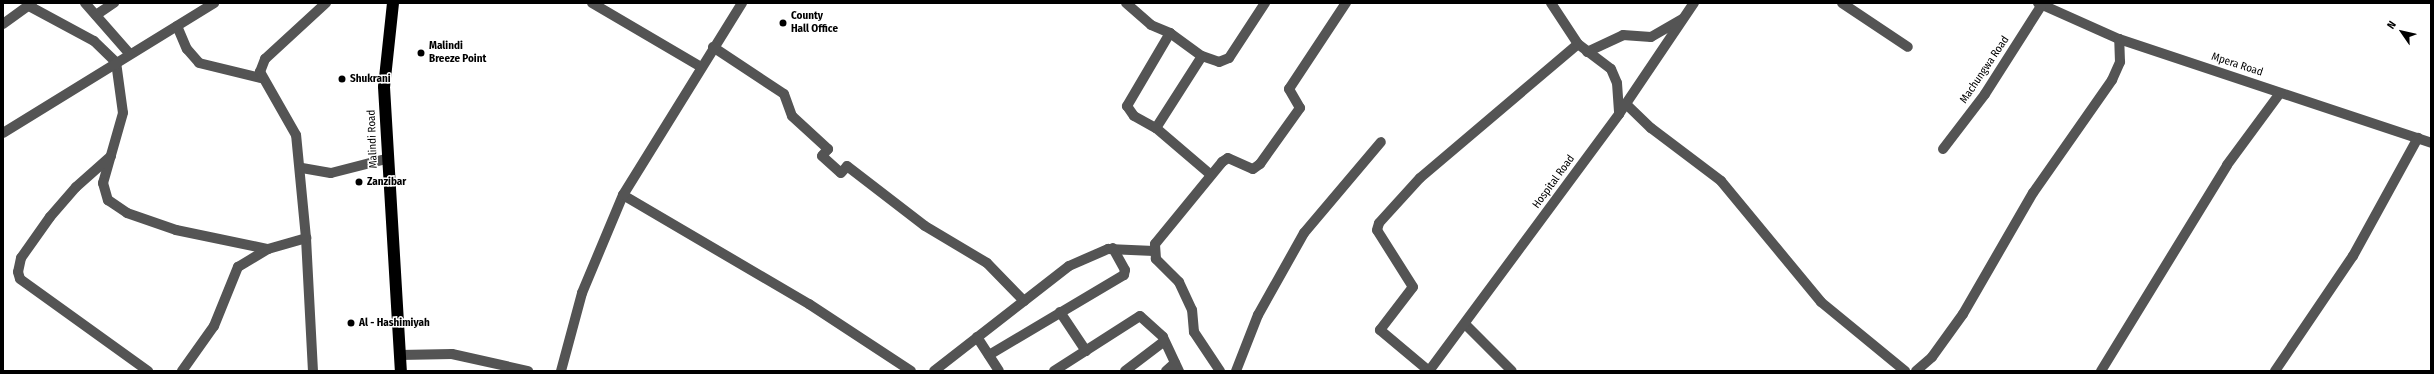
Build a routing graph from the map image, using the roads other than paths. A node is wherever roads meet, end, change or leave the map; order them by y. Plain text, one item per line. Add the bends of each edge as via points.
1 (86, 3) edge
2 (114, 3) edge
3 (214, 3) edge
4 (324, 3) edge
5 (393, 3) edge
6 (592, 3) edge
7 (742, 3) edge
8 (1126, 3) edge
9 (1265, 3) edge
10 (1346, 3) edge
11 (1551, 3) edge
12 (1694, 3) edge
13 (1842, 3) edge
14 (30, 4) edge
15 (2041, 4) edge
16 (96, 15) junction
17 (1684, 18) junction
18 (3, 24) edge
19 (177, 26) junction
20 (1170, 33) junction
21 (2119, 39) junction
22 (1578, 44) junction
23 (714, 47) junction
24 (1908, 47) dead end
25 (1587, 52) junction
26 (130, 53) junction
27 (1202, 56) junction
28 (116, 62) junction
29 (701, 67) junction
30 (261, 78) junction
31 (2280, 92) junction
32 (1626, 104) junction
33 (1619, 114) junction
34 (1156, 128) junction
35 (3, 133) edge
36 (2418, 138) junction
37 (1381, 142) dead end
38 (2431, 143) edge
39 (1943, 149) dead end
40 (112, 154) junction
41 (386, 159) junction
42 (302, 168) junction
43 (1210, 175) junction
44 (623, 195) junction
45 (306, 238) junction
46 (1113, 248) junction
47 (268, 249) junction
48 (1154, 251) junction
49 (1024, 301) junction
50 (1060, 312) junction
51 (1465, 324) junction
52 (977, 337) junction
53 (1163, 342) junction
54 (1086, 351) junction
55 (400, 355) junction
56 (989, 356) junction
57 (1177, 367) edge
58 (506, 369) edge
59 (148, 371) edge
60 (182, 371) edge
61 (313, 371) edge
62 (402, 371) edge
63 (528, 371) edge
64 (561, 371) edge
65 (912, 371) edge
66 (934, 371) edge
67 (999, 371) edge
68 (1054, 371) edge
69 (1125, 371) edge
70 (1166, 371) edge
71 (1220, 371) edge
72 (1236, 371) edge
73 (1429, 371) edge
74 (1512, 371) edge
75 (1905, 371) edge
76 (1916, 371) edge
77 (2101, 371) edge
78 (2275, 371) edge

1 - 16 street
2 - 16 street
3 - 19 street
4 - 30 street via 265,59
5 - 41 highway, Malindi Road via 384,74
6 - 29 street
7 - 23 street
8 - 20 street via 1151,25
9 - 27 street via 1229,58 1219,62
10 - 43 street via 1289,89 1290,96 1300,106 1260,164 1253,169 1228,158
11 - 22 street
12 - 17 street, Hospital Road
13 - 24 street
14 - 18 street
14 - 28 street via 94,40
15 - 21 street, Mpera Road
15 - 39 street, Machungwa Road via 1985,94
16 - 26 street
17 - 25 street via 1650,37 1623,35
17 - 32 street, Hospital Road
19 - 26 street
19 - 30 street via 187,49 199,63
20 - 27 street
20 - 34 street via 1127,106 1134,116
21 - 31 street, Mpera Road
21 - 76 street via 2120,62 2112,80 2033,194 1950,332
22 - 25 street
22 - 73 street via 1420,178 1379,223 1377,230 1413,287 1380,330
23 - 29 street
23 - 49 street via 784,94 792,116 828,149 822,156 841,173 847,166 925,226 987,263
25 - 33 street via 1611,69 1618,83
26 - 28 street
27 - 34 street
28 - 35 street
28 - 40 street via 123,113
29 - 44 street
30 - 42 street via 296,135
31 - 36 street, Mpera Road
31 - 77 street via 2227,165
32 - 33 street, Hospital Road
32 - 75 street via 1651,128 1721,181 1821,302
33 - 51 street, Hospital Road
34 - 43 street
36 - 38 street, Mpera Road
36 - 78 street via 2353,256
37 - 72 street via 1304,233 1258,314
40 - 47 street via 104,192 114,205 176,230
40 - 59 street via 76,187 50,217 22,258 18,272 20,279
41 - 42 street via 331,173
41 - 55 highway, Malindi Road
42 - 45 street
43 - 48 street via 1165,228
44 - 64 street via 582,293
44 - 65 street via 809,304
45 - 47 street
45 - 61 street
46 - 48 street
46 - 49 street via 1069,266
46 - 50 street via 1125,270 1124,275
47 - 60 street via 238,267 214,326
48 - 71 street via 1162,268 1179,282 1192,310 1194,332
49 - 52 street
50 - 54 street
50 - 56 street
51 - 73 street, Hospital Road
51 - 74 street
52 - 56 street
52 - 66 street
53 - 54 street via 1162,337 1140,316
53 - 57 street
53 - 69 street
54 - 68 street
55 - 58 street via 452,354
55 - 62 highway, Malindi Road
56 - 67 street
57 - 70 street
58 - 63 street

